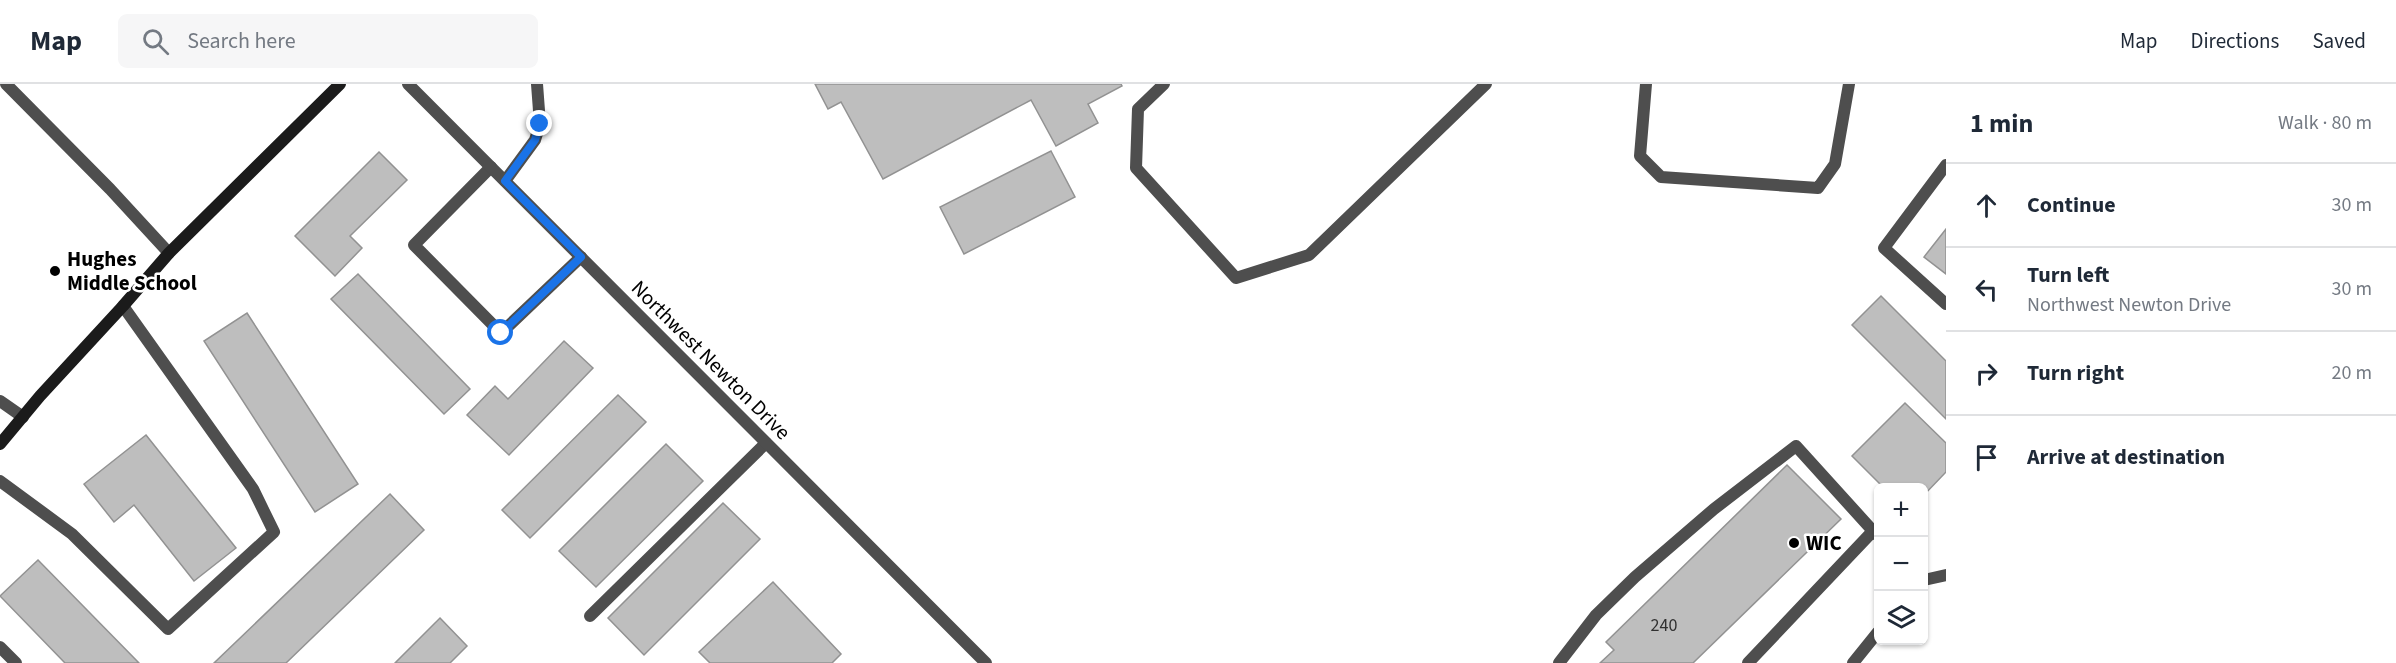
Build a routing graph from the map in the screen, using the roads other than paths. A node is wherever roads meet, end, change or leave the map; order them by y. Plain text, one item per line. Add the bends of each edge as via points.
1 (6, 84) edge
2 (340, 84) edge
3 (408, 84) edge
4 (537, 84) edge
5 (1164, 84) edge
6 (1486, 84) edge
7 (1646, 84) edge
8 (1848, 84) edge
9 (1946, 165) edge
10 (491, 167) junction
11 (505, 181) junction
12 (169, 253) junction
13 (581, 257) junction
14 (1946, 304) edge
15 (123, 306) junction
16 (0, 401) edge
17 (22, 417) junction
18 (766, 443) junction
19 (0, 444) edge
20 (0, 481) edge
21 (1874, 532) edge
22 (1874, 536) edge
23 (1946, 575) edge
24 (1928, 579) edge
25 (590, 616) dead end
26 (1874, 637) edge
27 (0, 647) edge
28 (15, 663) edge
29 (986, 663) edge
30 (1559, 663) edge
31 (1748, 663) edge
32 (1853, 663) edge

1 - 12 street
2 - 12 street
3 - 10 street, Northwest Newton Drive
4 - 11 street via 540,124 535,140
5 - 6 street via 1138,109 1136,168 1236,278 1309,255
7 - 8 street via 1640,156 1662,177 1818,188 1835,164
9 - 14 street via 1884,248
10 - 11 street, Northwest Newton Drive
10 - 13 street via 414,245 501,333
11 - 13 street, Northwest Newton Drive
12 - 15 street
13 - 18 street, Northwest Newton Drive
15 - 17 street
15 - 20 street via 253,489 274,532 168,629 72,534
16 - 17 street
17 - 19 street
18 - 25 street
18 - 29 street, Northwest Newton Drive
21 - 30 street via 1796,446 1635,577 1596,615
22 - 31 street
23 - 24 street
26 - 32 street
27 - 28 street

